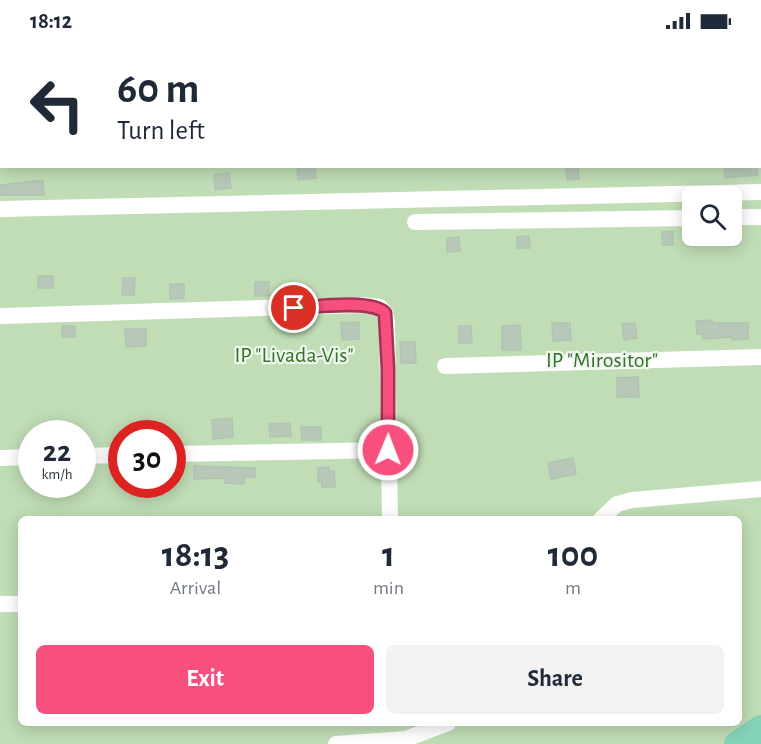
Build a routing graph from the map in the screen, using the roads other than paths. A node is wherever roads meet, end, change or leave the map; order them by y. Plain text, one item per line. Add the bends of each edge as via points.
1 (761, 192) edge
2 (0, 209) edge
3 (761, 217) edge
4 (682, 218) edge
5 (742, 218) edge
6 (415, 222) dead end
7 (0, 316) edge
8 (761, 357) edge
9 (445, 366) dead end
10 (388, 450) junction
11 (186, 454) edge
12 (18, 457) edge
13 (0, 458) edge
14 (761, 489) edge
15 (390, 516) edge
16 (604, 516) edge
17 (0, 604) edge
18 (18, 604) edge
19 (440, 726) edge
20 (336, 744) edge

1 - 2 street
3 - 5 street
4 - 6 street
7 - 10 street via 380,307 387,322
8 - 9 street
10 - 11 street
10 - 15 street
12 - 13 street
14 - 16 street via 632,500 617,504
17 - 18 street
19 - 20 street via 406,739

